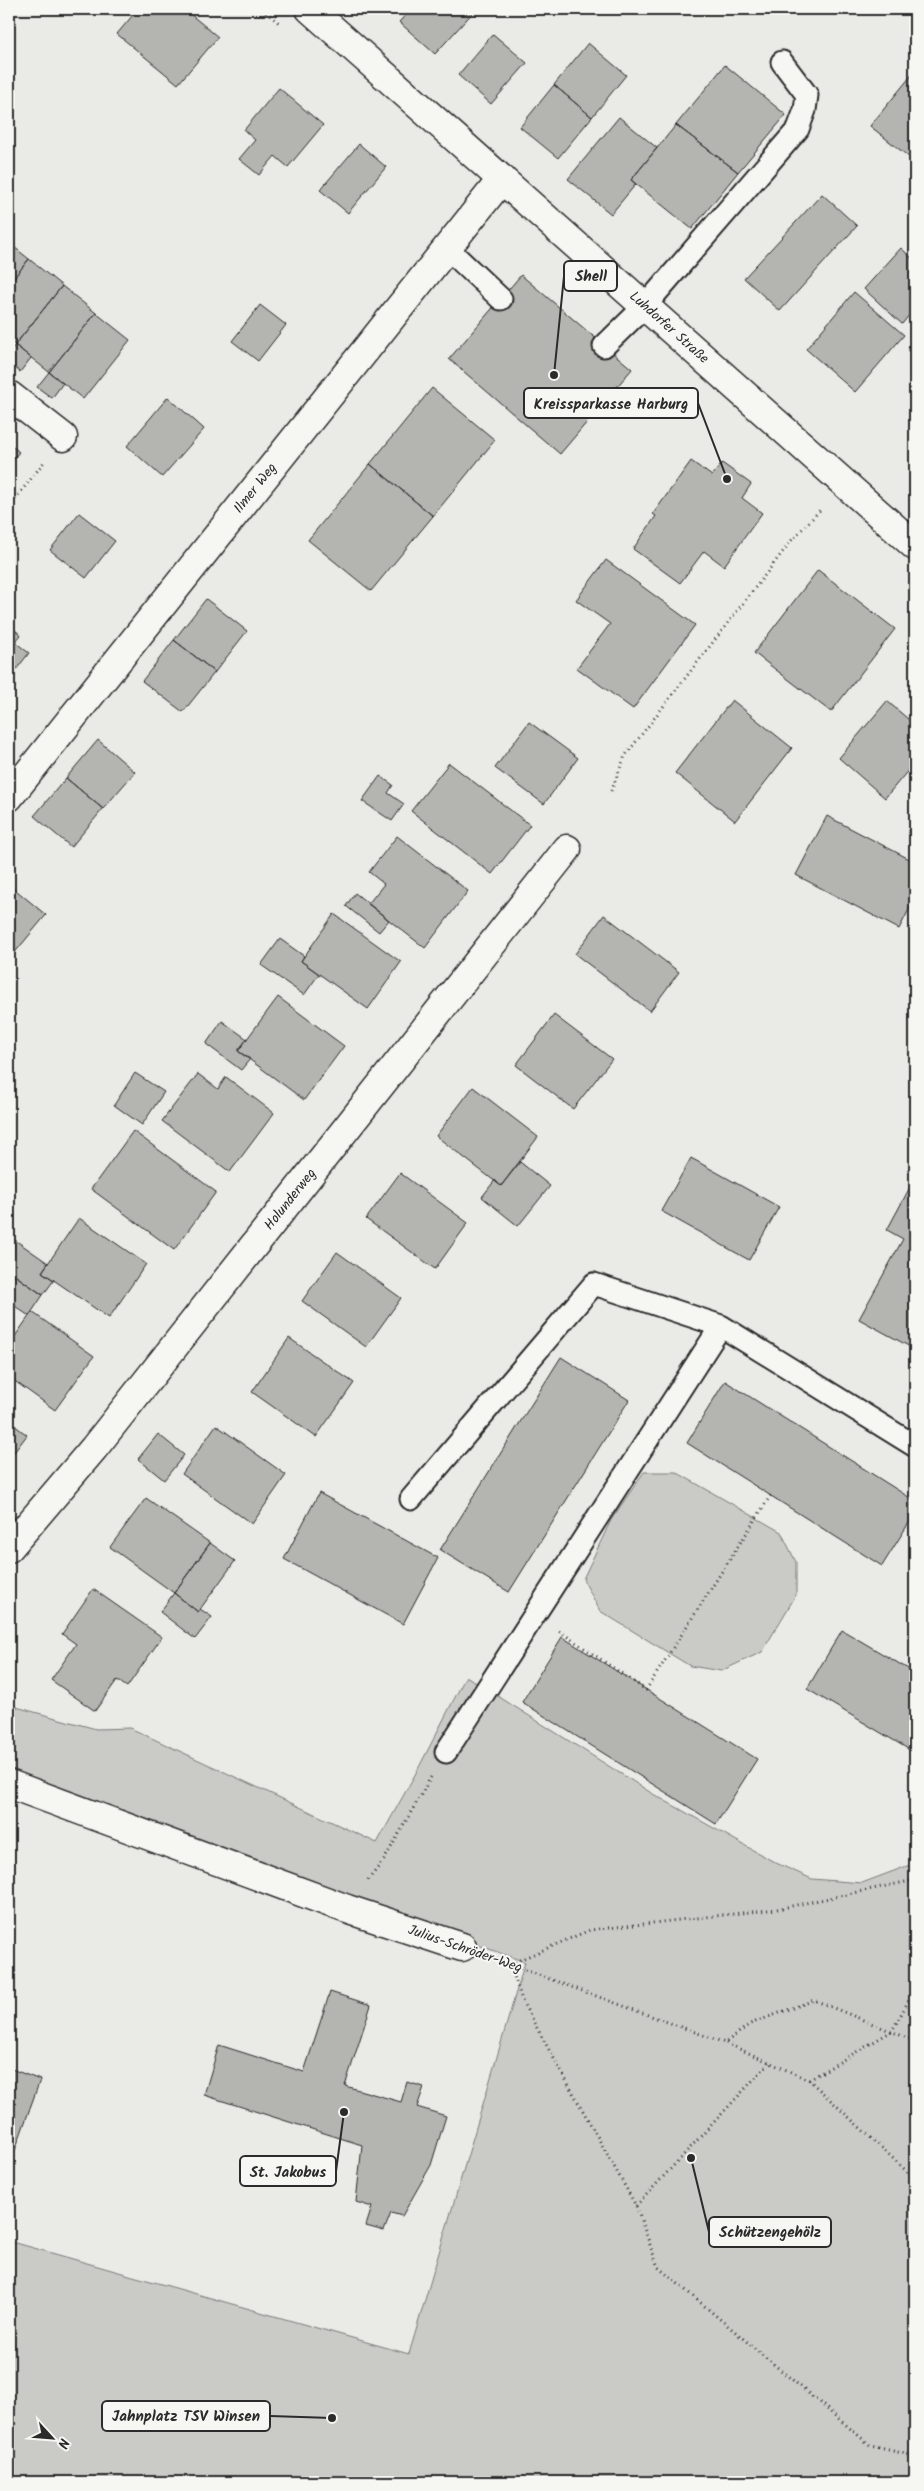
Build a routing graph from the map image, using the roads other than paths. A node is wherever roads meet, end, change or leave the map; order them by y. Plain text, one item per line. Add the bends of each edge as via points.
1 (310, 9) edge
2 (782, 62) dead end
3 (502, 179) junction
4 (447, 248) junction
5 (501, 299) dead end
6 (645, 306) junction
7 (604, 346) dead end
8 (9, 395) edge
9 (63, 437) road end
10 (915, 546) edge
11 (9, 797) edge
12 (567, 849) dead end
13 (721, 1326) junction
14 (915, 1446) edge
15 (412, 1499) dead end
16 (9, 1548) edge
17 (446, 1752) road end
18 (9, 1784) edge
19 (462, 1947) road end

1 - 3 street, Luhdorfer Straße
2 - 6 lane via 807,95 798,129
3 - 4 street, Ilmer Weg
3 - 6 street, Luhdorfer Straße
4 - 5 lane
4 - 11 street, Ilmer Weg
6 - 7 lane
6 - 10 street, Luhdorfer Straße
8 - 9 street
12 - 16 street, Holunderweg via 94,1448
13 - 14 lane
13 - 15 lane via 594,1284
13 - 17 lane
18 - 19 street, Julius-Schröder-Weg via 347,1909

